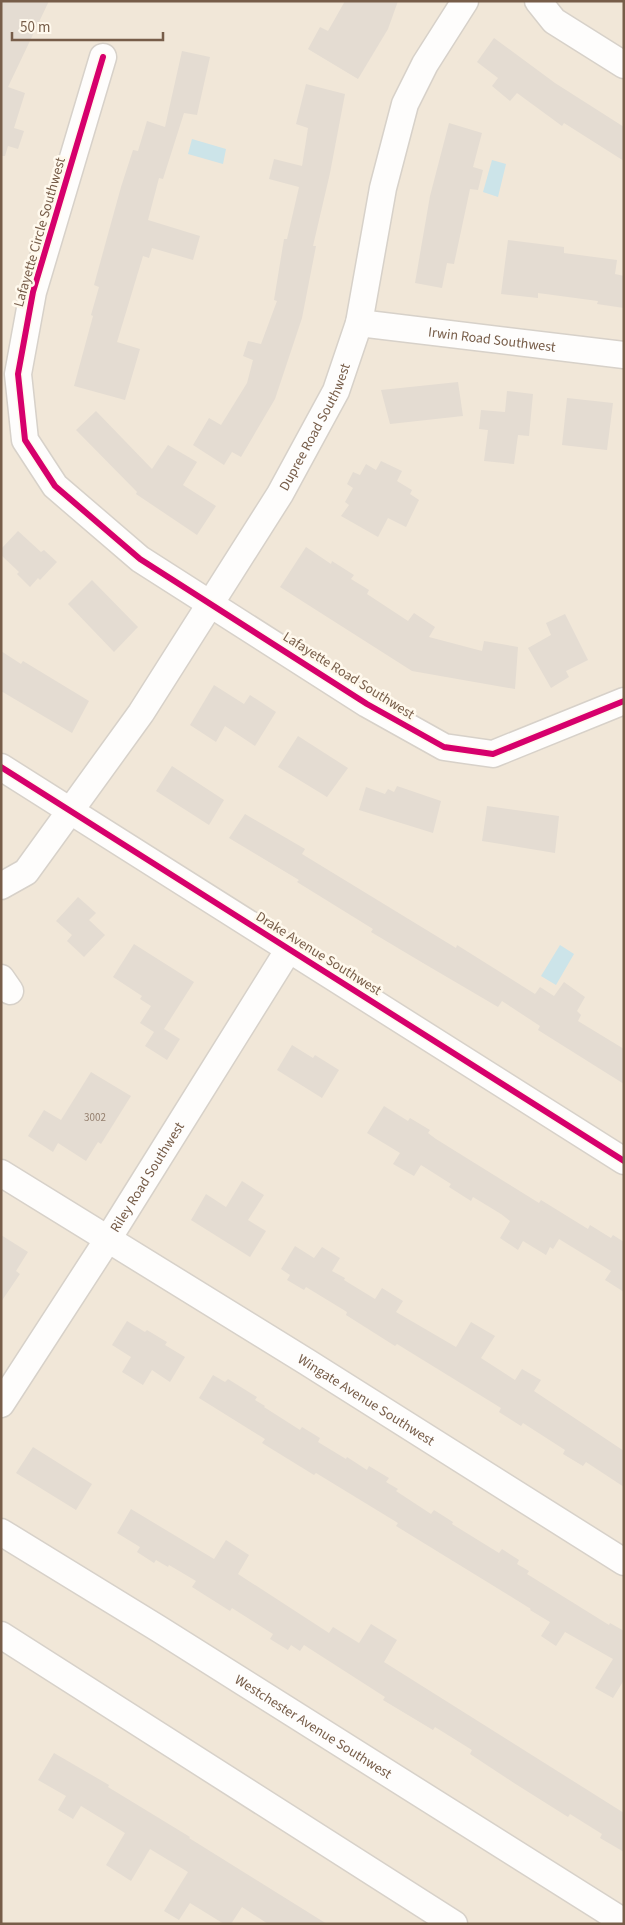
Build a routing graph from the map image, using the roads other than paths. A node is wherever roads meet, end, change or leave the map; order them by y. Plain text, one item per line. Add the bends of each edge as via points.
1 (465, 1) edge
2 (538, 1) edge
3 (103, 57) dead end
4 (624, 65) edge
5 (359, 323) junction
6 (624, 355) edge
7 (86, 512) joint
8 (211, 603) junction
9 (624, 701) edge
10 (1, 766) edge
11 (70, 811) junction
12 (1, 886) edge
13 (289, 949) junction
14 (624, 1161) edge
15 (1, 1173) edge
16 (108, 1239) junction
17 (1, 1404) edge
18 (1, 1532) edge
19 (624, 1562) edge
20 (1, 1635) edge
21 (624, 1922) edge
22 (454, 1924) edge

1 - 5 street, Dupree Road Southwest via 425,64 405,104 383,188
2 - 4 street via 554,21
3 - 7 street, Lafayette Circle Southwest via 33,292 18,374 25,440 55,486
5 - 6 street, Irwin Road Southwest
5 - 8 street, Dupree Road Southwest via 336,391 280,494
7 - 8 street, Lafayette Road Southwest via 140,558
8 - 9 street, Lafayette Road Southwest via 367,704 444,747 493,754
8 - 11 street, Dupree Road Southwest via 141,713
10 - 11 street, Drake Avenue Southwest
11 - 12 street, Dupree Road Southwest via 26,872
11 - 13 street, Drake Avenue Southwest
13 - 14 street, Drake Avenue Southwest
13 - 16 street, Riley Road Southwest
15 - 16 street, Wingate Avenue Southwest
16 - 17 street, Riley Road Southwest
16 - 19 street, Wingate Avenue Southwest
18 - 21 street, Westchester Avenue Southwest
20 - 22 street

